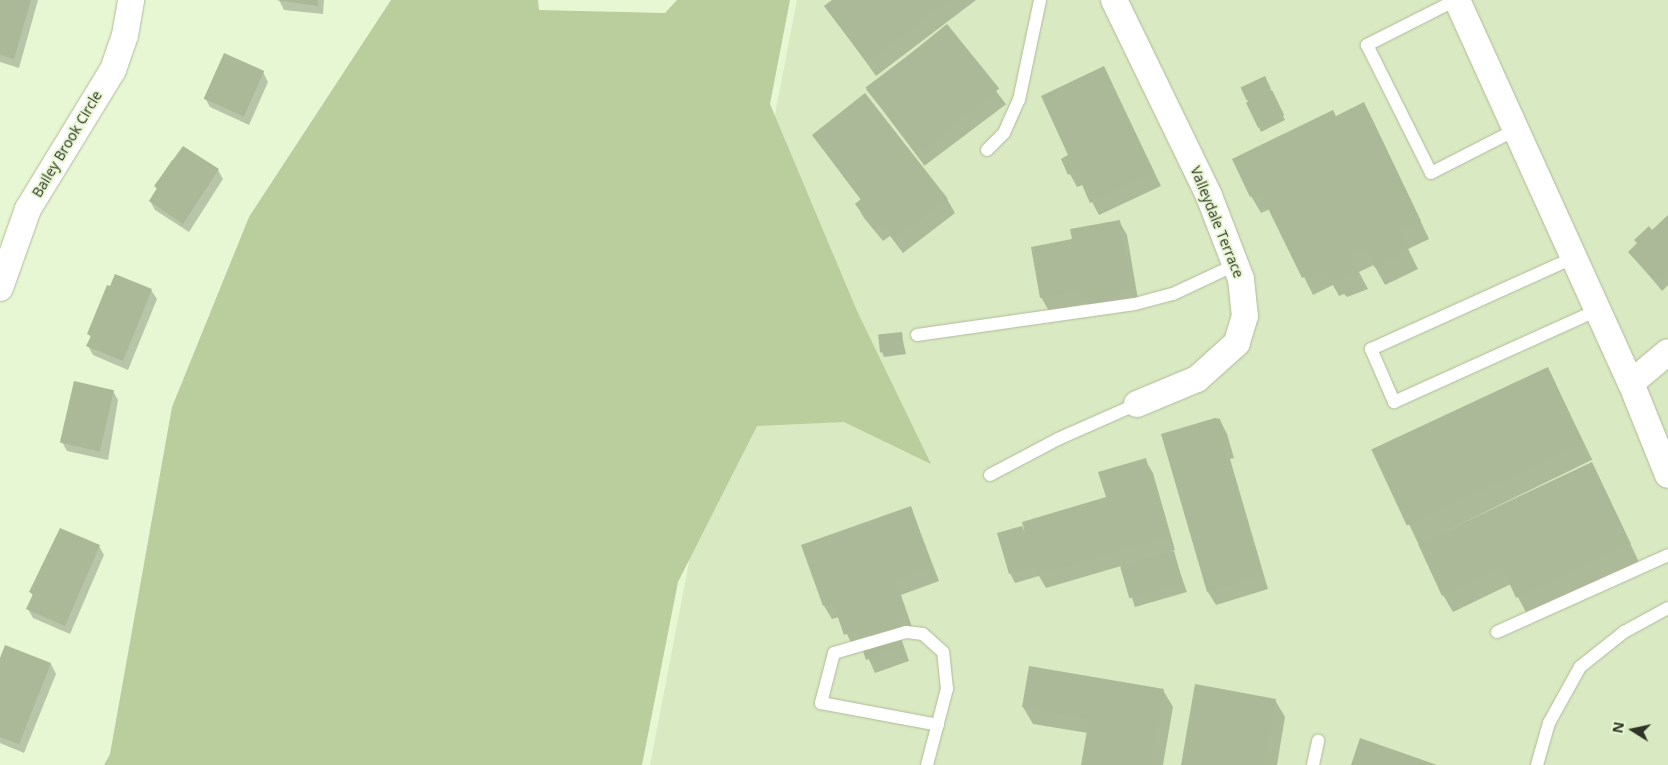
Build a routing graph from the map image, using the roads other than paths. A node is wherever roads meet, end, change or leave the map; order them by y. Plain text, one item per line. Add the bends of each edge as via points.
1 (132, 0) edge
2 (1040, 0) edge
3 (1114, 0) edge
4 (1456, 0) edge
5 (1517, 129) junction
6 (987, 150) dead end
7 (1575, 257) junction
8 (1235, 265) junction
9 (0, 288) edge
10 (1598, 310) junction
11 (917, 335) dead end
12 (1668, 352) edge
13 (1631, 383) junction
14 (1137, 404) joint
15 (990, 475) dead end
16 (1668, 475) edge
17 (1668, 555) edge
18 (1668, 608) edge
19 (1497, 632) dead end
20 (938, 725) junction
21 (1318, 740) dead end
22 (927, 765) edge
23 (1313, 765) edge
24 (1537, 765) edge

1 - 9 street, Bailey Brook Circle via 113,70 28,209
2 - 6 lane via 1019,100 1004,133
3 - 8 street, Valleydale Terrace via 1209,196
4 - 5 street
4 - 5 lane via 1367,45 1431,173
5 - 7 street
7 - 10 street
7 - 10 lane via 1371,349 1394,402
8 - 11 lane via 1173,294 1135,304
8 - 14 street, Valleydale Terrace via 1241,280 1245,316 1237,343 1197,379
10 - 13 street
12 - 13 street
13 - 16 street
14 - 15 lane via 1058,439
17 - 19 lane
18 - 24 lane via 1624,632 1580,667 1549,722
20 - 20 lane via 947,689 947,668 943,652 932,640 923,634 906,632 834,653 821,703
20 - 22 lane
21 - 23 lane

